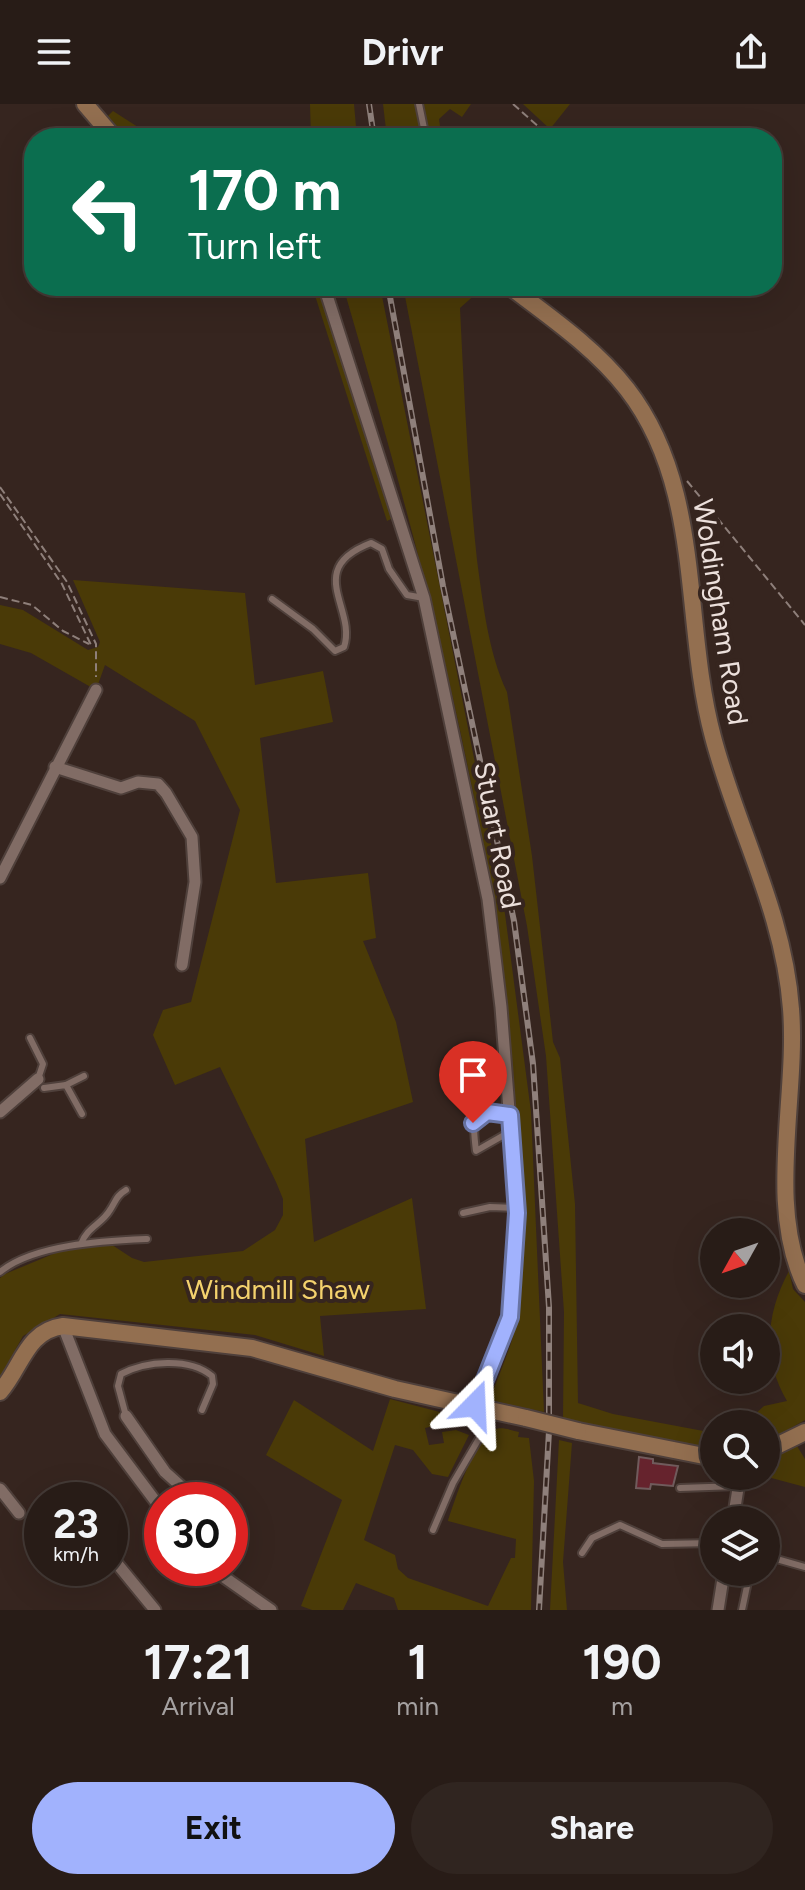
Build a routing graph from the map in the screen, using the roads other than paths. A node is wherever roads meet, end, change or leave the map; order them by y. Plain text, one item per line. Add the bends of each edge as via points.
1 (85, 104) edge
2 (419, 104) edge
3 (105, 128) edge
4 (424, 128) edge
5 (327, 296) edge
6 (522, 296) edge
7 (424, 598) junction
8 (272, 599) dead end
9 (96, 690) road end
10 (55, 767) junction
11 (0, 878) edge
12 (182, 965) dead end
13 (30, 1038) dead end
14 (84, 1076) dead end
15 (38, 1079) junction
16 (66, 1085) junction
17 (0, 1112) edge
18 (82, 1114) dead end
19 (510, 1115) junction
20 (511, 1131) junction
21 (126, 1190) dead end
22 (517, 1208) junction
23 (463, 1213) dead end
24 (147, 1239) dead end
25 (81, 1244) junction
26 (0, 1272) edge
27 (805, 1285) edge
28 (63, 1326) junction
29 (0, 1392) edge
30 (475, 1405) junction
31 (202, 1410) dead end
32 (496, 1410) junction
33 (126, 1416) joint
34 (803, 1437) edge
35 (780, 1446) edge
36 (700, 1455) edge
37 (176, 1482) edge
38 (144, 1486) edge
39 (700, 1486) edge
40 (680, 1488) dead end
41 (0, 1489) edge
42 (19, 1513) dead end
43 (433, 1530) dead end
44 (700, 1543) edge
45 (582, 1553) dead end
46 (780, 1560) edge
47 (805, 1567) edge
48 (128, 1577) edge
49 (238, 1586) edge
50 (722, 1586) edge
51 (747, 1586) edge
52 (155, 1610) edge
53 (271, 1610) edge
54 (718, 1610) edge
55 (742, 1610) edge

1 - 3 street
2 - 4 lane
5 - 7 street, Stuart Road
6 - 27 street, Woldingham Road via 611,371 640,408 666,456 682,519 701,685 713,738 786,961 792,1045 788,1212
7 - 8 lane via 407,595 382,549 371,543 352,551 338,574 335,594 347,638 344,647 330,649 313,629
7 - 19 street, Stuart Road via 488,899
9 - 10 street
10 - 11 street
10 - 12 street via 121,788 138,782 158,784 166,793 192,837 195,882
13 - 15 lane via 43,1064
14 - 16 lane
15 - 16 lane
15 - 17 street
16 - 18 lane
19 - 20 street, Stuart Road
19 - 20 lane via 487,1112 476,1117 476,1151
20 - 22 street, Stuart Road
21 - 25 lane via 86,1231
22 - 23 lane
22 - 30 street, Stuart Road via 510,1317
24 - 25 lane
25 - 26 lane via 22,1260
28 - 29 street via 32,1341
28 - 30 street via 252,1348 395,1389
28 - 38 street via 105,1434
30 - 32 street
31 - 33 lane via 212,1376 190,1365 169,1364 121,1374 118,1386
32 - 36 street, bridge
32 - 43 lane via 453,1483
33 - 37 street
34 - 35 street
39 - 40 lane
41 - 42 street
44 - 45 lane via 662,1544 620,1525 592,1538
46 - 47 lane
48 - 52 street
49 - 53 street
50 - 54 street
51 - 55 lane

